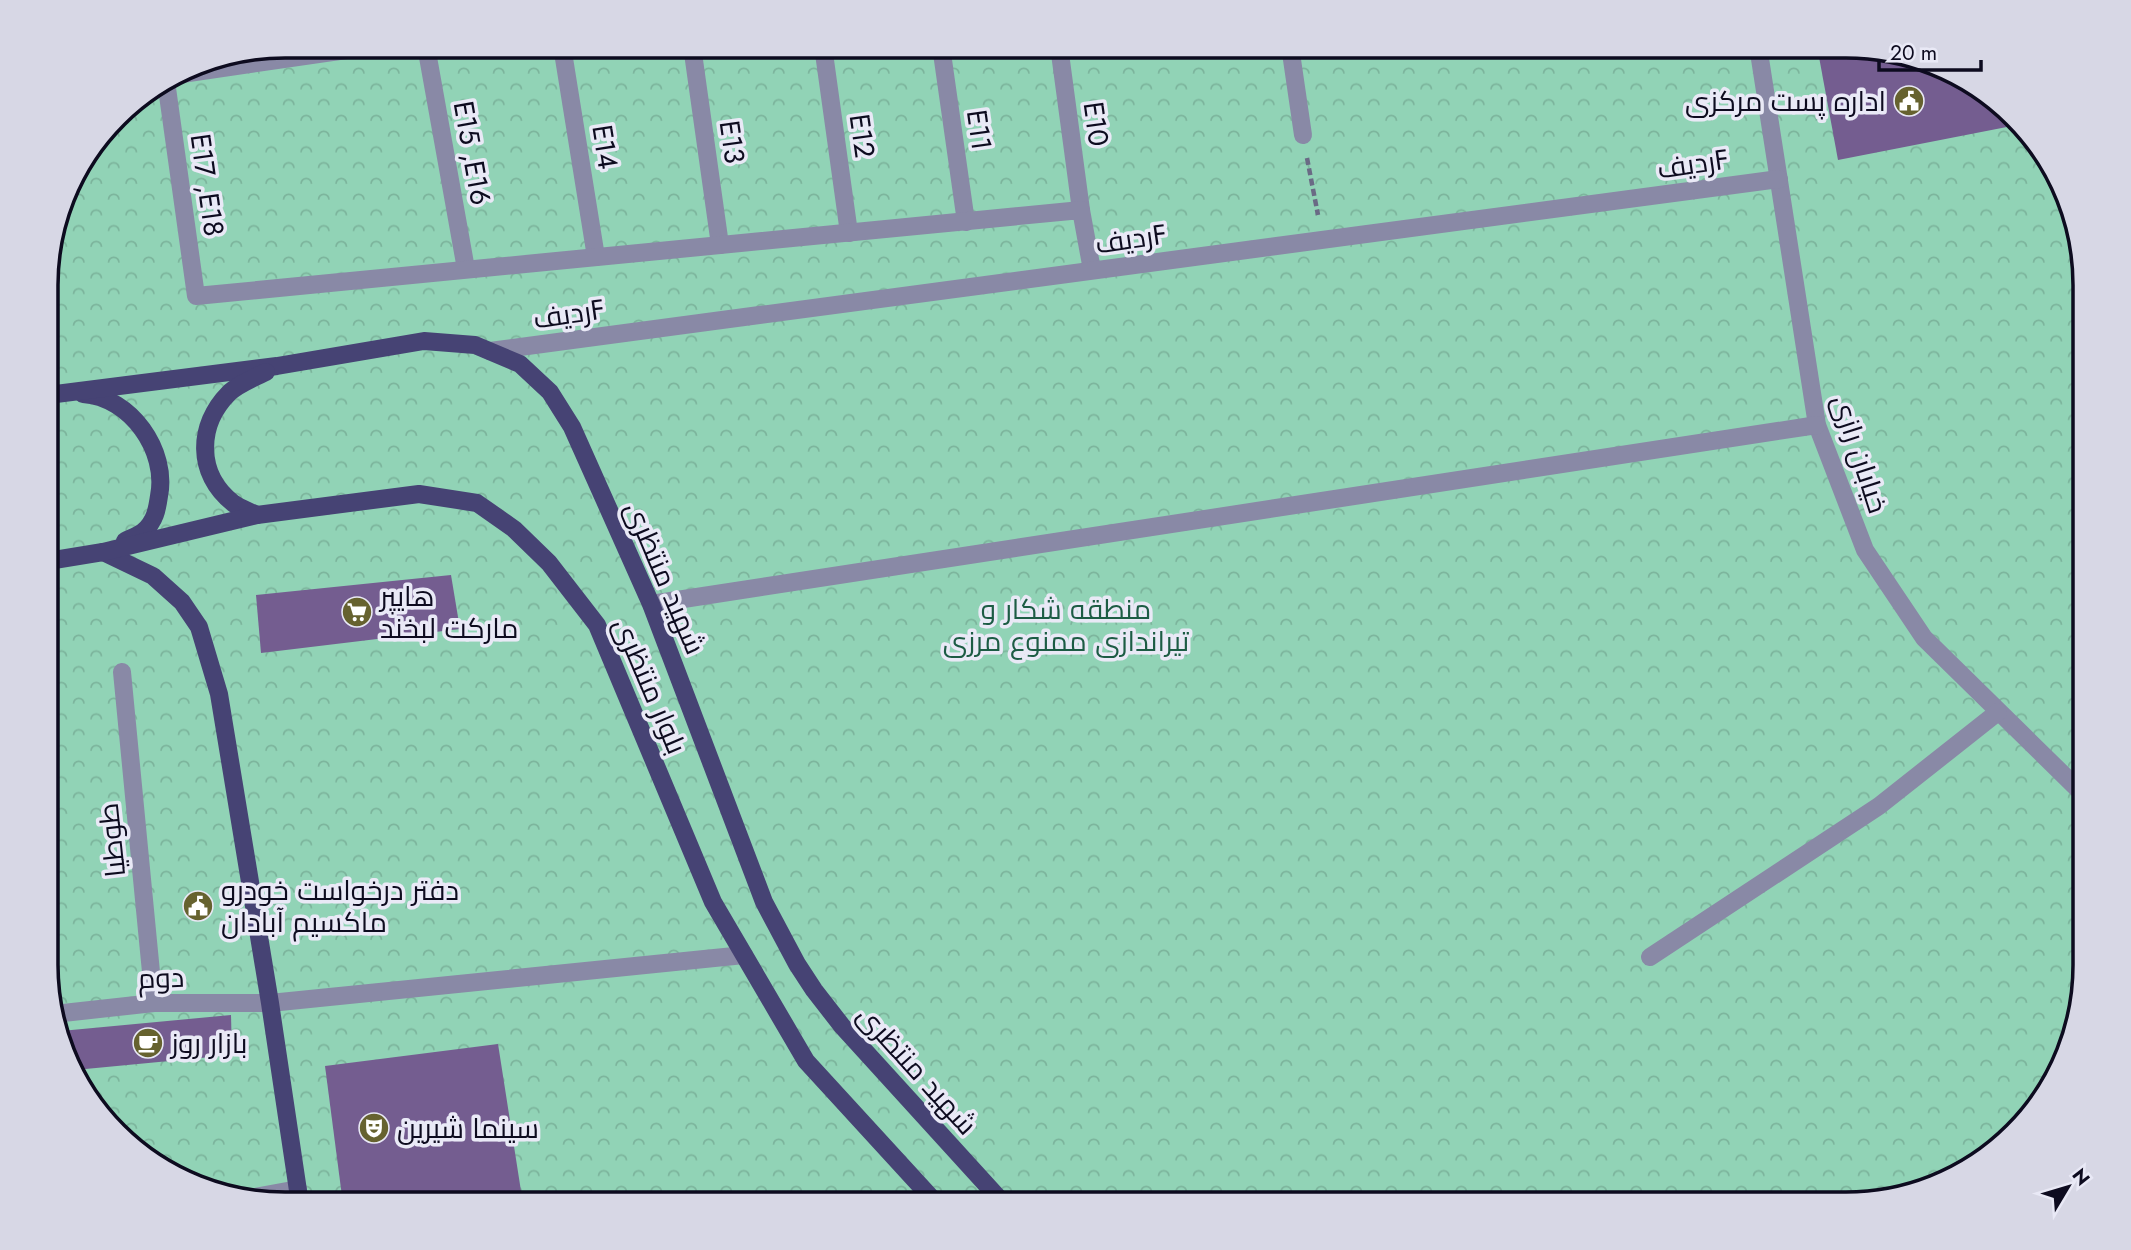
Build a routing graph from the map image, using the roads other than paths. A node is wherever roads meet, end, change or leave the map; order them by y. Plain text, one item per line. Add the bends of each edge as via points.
1 (292, 58) edge
2 (428, 58) edge
3 (564, 58) edge
4 (694, 58) edge
5 (825, 58) edge
6 (943, 58) edge
7 (1061, 58) edge
8 (1292, 58) edge
9 (1760, 58) edge
10 (215, 69) edge
11 (167, 90) edge
12 (1303, 135) road end
13 (1779, 179) junction
14 (1081, 210) junction
15 (966, 222) junction
16 (849, 233) junction
17 (720, 245) junction
18 (596, 257) junction
19 (466, 270) junction
20 (1092, 270) junction
21 (490, 351) junction
22 (277, 366) junction
23 (58, 393) edge
24 (58, 394) edge
25 (1817, 425) junction
26 (257, 515) junction
27 (103, 552) junction
28 (58, 559) edge
29 (650, 604) junction
30 (122, 672) dead end
31 (1998, 712) junction
32 (2073, 784) edge
33 (744, 955) junction
34 (1650, 957) dead end
35 (154, 1003) junction
36 (270, 1003) junction
37 (63, 1013) edge
38 (298, 1192) edge
39 (926, 1192) edge
40 (993, 1192) edge

1 - 10 street
2 - 19 street, E15 ,E16
3 - 18 street, E14
4 - 17 street, E13
5 - 16 street, E12
6 - 15 street, E11
7 - 14 street, E10
8 - 12 street
9 - 13 street, خیابان رازی
11 - 19 street, E17 ,E18 via 196,296
13 - 20 street, ردیفF
13 - 25 street, خیابان رازی
14 - 15 street
14 - 20 street, E10
15 - 16 street
16 - 17 street
17 - 18 street
18 - 19 street
20 - 21 street, ردیفF
21 - 22 main road, شهید منتظری via 475,345 424,341
21 - 29 main road, شهید منتظری via 520,364 550,391 572,428
22 - 23 main road, شهید منتظری
22 - 26 main road via 231,391 214,410 205,435 206,461 216,485 234,504
24 - 27 main road via 91,395 119,407 142,427 157,454 162,485 156,515 144,532
25 - 29 street
25 - 31 street, خیابان رازی via 1865,550 1924,638
26 - 27 main road, بلوار منتظری
26 - 33 main road, بلوار منتظری via 419,494 477,503 514,529 549,563 597,625 713,902
27 - 28 main road, بلوار منتظری
27 - 36 main road via 153,576 182,602 199,627 219,694
29 - 40 main road, شهید منتظری via 764,902 797,964 842,1026
30 - 35 street, طوطیا
31 - 32 street, خیابان رازی
31 - 34 street via 1879,806
33 - 36 street, دوم
33 - 39 main road, بلوار منتظری via 806,1061
35 - 36 street, دوم
35 - 37 street, دوم
36 - 38 main road

